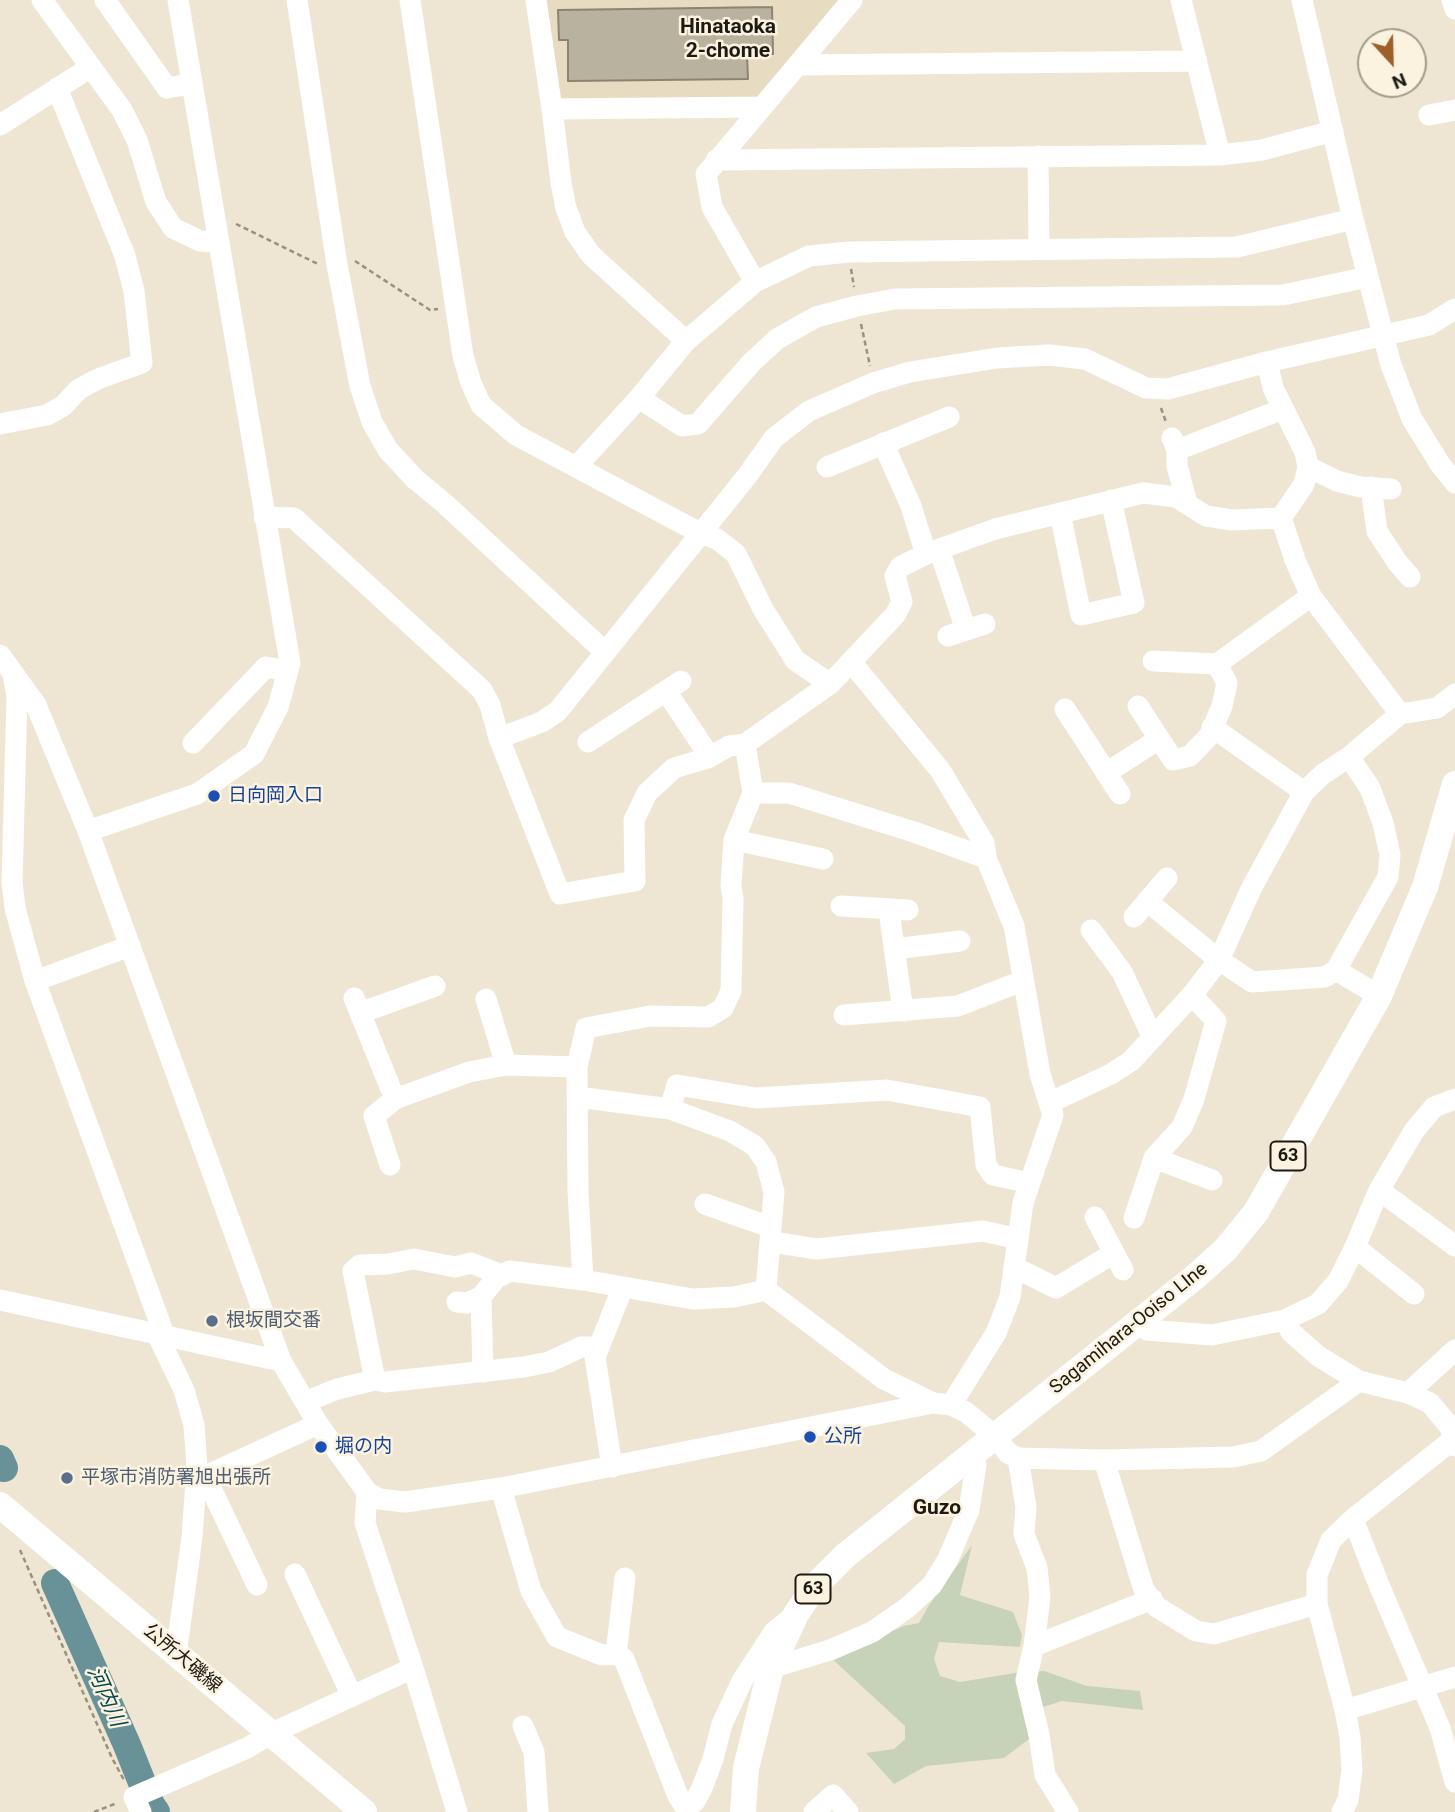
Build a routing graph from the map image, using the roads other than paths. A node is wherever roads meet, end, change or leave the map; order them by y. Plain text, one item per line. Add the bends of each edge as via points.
1 (42, 0) edge
2 (105, 0) edge
3 (178, 0) edge
4 (297, 0) edge
5 (410, 0) edge
6 (536, 0) edge
7 (852, 0) edge
8 (1181, 0) edge
9 (1301, 0) edge
10 (1452, 0) edge
11 (1455, 9) edge
12 (1197, 61) junction
13 (797, 65) junction
14 (91, 68) junction
15 (191, 84) junction
16 (57, 88) junction
17 (760, 107) junction
18 (552, 109) junction
19 (1455, 110) edge
20 (1429, 115) dead end
21 (0, 125) edge
22 (1333, 131) junction
23 (1220, 155) junction
24 (1038, 156) junction
25 (716, 160) junction
26 (1353, 219) junction
27 (218, 242) junction
28 (1039, 249) junction
29 (1368, 277) junction
30 (755, 282) junction
31 (1455, 309) edge
32 (1383, 336) junction
33 (686, 341) junction
34 (1267, 362) junction
35 (639, 398) junction
36 (1283, 409) junction
37 (949, 417) dead end
38 (0, 424) edge
39 (883, 443) junction
40 (576, 467) junction
41 (827, 467) dead end
42 (1308, 467) junction
43 (1455, 483) edge
44 (1111, 500) junction
45 (1187, 503) junction
46 (1060, 513) junction
47 (264, 517) junction
48 (1281, 518) junction
49 (699, 533) junction
50 (933, 552) junction
51 (1410, 577) dead end
52 (1311, 597) junction
53 (966, 630) dead end
54 (604, 652) junction
55 (0, 654) edge
56 (1153, 661) dead end
57 (852, 663) junction
58 (1217, 664) junction
59 (288, 671) junction
60 (7, 675) edge
61 (830, 684) junction
62 (1455, 694) edge
63 (1138, 706) dead end
64 (1065, 709) dead end
65 (1400, 714) junction
66 (1212, 727) junction
67 (499, 738) junction
68 (1159, 739) junction
69 (587, 742) dead end
70 (192, 743) dead end
71 (745, 744) junction
72 (1349, 757) junction
73 (708, 758) junction
74 (1107, 773) junction
75 (1304, 792) junction
76 (1454, 792) edge
77 (753, 793) junction
78 (1120, 794) dead end
79 (88, 831) junction
80 (734, 840) junction
81 (986, 858) junction
82 (809, 863) dead end
83 (1167, 878) dead end
84 (841, 906) dead end
85 (1091, 930) dead end
86 (960, 941) dead end
87 (130, 946) junction
88 (894, 949) junction
89 (1219, 960) junction
90 (1336, 970) junction
91 (35, 981) junction
92 (1022, 981) junction
93 (435, 986) dead end
94 (1192, 995) junction
95 (1379, 996) junction
96 (486, 999) dead end
97 (903, 1011) junction
98 (844, 1015) dead end
99 (1153, 1038) junction
100 (506, 1065) junction
101 (576, 1067) junction
102 (577, 1097) junction
103 (1455, 1099) edge
104 (395, 1100) junction
105 (1049, 1103) junction
106 (670, 1109) junction
107 (1154, 1158) junction
108 (390, 1165) dead end
109 (1212, 1180) dead end
110 (1030, 1183) junction
111 (1379, 1190) junction
112 (705, 1204) dead end
113 (1094, 1217) dead end
114 (1134, 1217) dead end
115 (771, 1235) junction
116 (1018, 1239) junction
117 (1455, 1246) edge
118 (1355, 1247) junction
119 (1014, 1267) junction
120 (506, 1273) junction
121 (583, 1280) junction
122 (623, 1287) junction
123 (766, 1290) junction
124 (1414, 1294) dead end
125 (481, 1297) junction
126 (0, 1300) edge
127 (457, 1302) dead end
128 (1285, 1320) junction
129 (1139, 1323) junction
130 (161, 1334) junction
131 (598, 1347) junction
132 (1455, 1350) edge
133 (281, 1361) junction
134 (483, 1372) junction
135 (375, 1380) junction
136 (1359, 1381) junction
137 (1408, 1393) junction
138 (305, 1402) junction
139 (942, 1404) junction
140 (318, 1423) junction
141 (995, 1436) junction
142 (1454, 1441) edge
143 (970, 1455) junction
144 (1018, 1458) junction
145 (1104, 1460) junction
146 (612, 1467) junction
147 (500, 1488) junction
148 (366, 1492) junction
149 (7, 1511) edge
150 (1353, 1518) junction
151 (295, 1574) dead end
152 (625, 1578) dead end
153 (257, 1585) dead end
154 (1152, 1599) junction
155 (1317, 1604) junction
156 (796, 1614) junction
157 (1034, 1646) junction
158 (616, 1654) junction
159 (176, 1655) junction
160 (413, 1668) junction
161 (771, 1668) junction
162 (1455, 1677) edge
163 (1422, 1687) junction
164 (352, 1696) junction
165 (1345, 1710) junction
166 (523, 1726) dead end
167 (272, 1733) junction
168 (1455, 1783) edge
169 (138, 1804) edge
170 (687, 1810) edge
171 (364, 1812) edge
172 (457, 1812) edge
173 (538, 1812) edge
174 (743, 1812) edge
175 (814, 1812) edge
176 (848, 1812) edge
177 (1068, 1812) edge
178 (1342, 1812) edge

1 - 14 street
2 - 15 street via 167,88
3 - 15 street
4 - 54 street via 337,265 360,386 372,422 388,450 416,480
5 - 40 street via 457,319 471,383 481,405 516,435
6 - 18 street
7 - 13 street
8 - 12 street
9 - 22 street
10 - 11 street
12 - 13 street
12 - 23 street
13 - 17 street
14 - 16 street
14 - 27 street via 122,110 137,140 156,202 173,228 200,241
15 - 27 street
16 - 21 street
16 - 38 street via 125,256 142,363 79,389 47,415
17 - 18 street
17 - 25 street
18 - 33 street via 561,183 575,232 592,256
19 - 20 street
22 - 23 street via 1262,150
22 - 26 street
23 - 24 street
24 - 25 street
24 - 28 street
25 - 30 street via 706,174 712,207
26 - 28 street via 1237,247
26 - 29 street
27 - 47 street
28 - 30 street via 849,252 809,257
29 - 32 street
29 - 35 street via 1283,295 895,299 816,317 777,339 698,425 682,426
30 - 33 street
31 - 32 street via 1429,325
32 - 34 street
32 - 43 street via 1412,419
33 - 35 street
34 - 36 street
34 - 49 street via 1168,389 1146,388 1085,359 1049,355 985,360 873,383 809,411 774,438
35 - 40 street
36 - 42 street
36 - 45 street via 1175,444
37 - 39 street
39 - 41 street
39 - 50 street
40 - 49 street
42 - 48 street via 1304,484
42 - 51 street via 1337,481 1381,488 1377,531
44 - 45 street via 1143,494 1176,497
44 - 46 street
44 - 46 street via 1134,603 1081,615
45 - 48 street via 1206,516
46 - 50 street via 995,529
47 - 59 street
47 - 67 street via 294,518 482,690
48 - 52 street
49 - 54 street
49 - 61 street via 717,539 736,554 795,660
50 - 53 street
50 - 57 street via 900,567 895,576 902,602
52 - 58 street
52 - 65 street
54 - 67 street via 558,711
55 - 60 street
56 - 58 street
57 - 61 street
57 - 81 street via 940,770 984,843
58 - 66 street via 1227,683
59 - 70 street via 266,667
59 - 79 street via 278,707 254,754 197,794
60 - 79 street via 36,705
60 - 91 street via 17,697 12,882
61 - 71 street
62 - 65 street via 1437,708
63 - 68 street
64 - 74 street
65 - 72 street
66 - 68 street via 1190,756 1173,760
66 - 75 street
67 - 73 street via 560,894 635,881 634,820 647,793 674,768
68 - 74 street
69 - 73 street via 673,686
71 - 73 street via 729,746
71 - 77 street
72 - 75 street
72 - 90 street via 1370,788 1390,855 1388,877
74 - 78 street
75 - 89 street via 1263,865
76 - 95 main road, Sagamihara-Ooiso LIne / 63 via 1424,887
77 - 80 street
77 - 81 street via 789,793
79 - 87 street
80 - 82 street
80 - 101 street via 731,991 723,1007 708,1017 650,1016 586,1028
81 - 92 street via 1014,926
83 - 89 street via 1140,909
84 - 88 street via 899,911
85 - 99 street via 1122,972
86 - 88 street
87 - 91 street
87 - 133 street
88 - 97 street
89 - 90 street via 1252,982 1325,977
89 - 94 street
90 - 95 street
91 - 130 street
92 - 97 street via 958,1006
92 - 105 street
93 - 104 street via 357,1005
94 - 99 street
94 - 107 street via 1216,1021 1182,1127
95 - 129 main road, Sagamihara-Ooiso LIne / 63 via 1256,1212 1225,1251
96 - 100 street
97 - 98 street
99 - 105 street via 1111,1074
100 - 101 street
100 - 104 street via 469,1072
101 - 102 street
102 - 106 street
102 - 121 street
103 - 111 street via 1434,1107
104 - 108 street via 374,1115
105 - 110 street via 1053,1115
106 - 110 street via 677,1085 756,1098 887,1090 980,1107 986,1165 993,1175
106 - 115 street via 730,1131 755,1146 766,1162 774,1192
107 - 109 street
107 - 114 street
110 - 116 street
111 - 117 street
111 - 118 street
112 - 115 street
113 - 119 street via 1118,1262 1056,1288
115 - 116 street via 817,1249 984,1231
115 - 123 street
116 - 119 street
118 - 124 street
118 - 128 street via 1338,1281 1318,1304
119 - 139 street via 1010,1297 996,1333
120 - 121 street
120 - 125 street
120 - 135 street via 471,1263 455,1267 414,1259 360,1265 353,1271
121 - 122 street
122 - 123 street via 693,1299
122 - 131 street
123 - 139 street via 884,1379
125 - 127 street
125 - 134 street
126 - 130 street
128 - 129 street via 1212,1335 1147,1330
128 - 136 street via 1291,1332 1318,1356
129 - 141 main road, Sagamihara-Ooiso LIne / 63
130 - 133 street
130 - 159 street via 194,1425 197,1468
131 - 134 street via 581,1347 549,1362
131 - 146 street via 595,1357
132 - 137 street
133 - 138 street
134 - 135 street
135 - 138 street
136 - 137 street
136 - 145 street via 1261,1451 1233,1457
137 - 142 street via 1430,1403 1450,1427
138 - 140 street
139 - 141 street via 966,1412
139 - 146 street
140 - 148 street
140 - 153 street via 210,1474 208,1482
141 - 143 main road, Sagamihara-Ooiso LIne / 63
141 - 144 street
142 - 150 street
143 - 156 main road, Sagamihara-Ooiso LIne / 63 via 846,1555 815,1586
143 - 161 street via 976,1465 969,1510 932,1586 872,1632
144 - 145 street
144 - 157 street via 1026,1507 1024,1534 1037,1568 1040,1597
145 - 154 street via 1144,1590
146 - 147 street
147 - 148 street via 405,1502 379,1499
147 - 158 street via 531,1591 556,1637 602,1655
148 - 160 street via 365,1523
149 - 159 main road, 公所大磯線
150 - 155 street via 1331,1540 1317,1575
150 - 163 street
151 - 164 street
152 - 158 street
154 - 155 street via 1157,1607 1196,1631 1214,1634
154 - 157 street
155 - 165 street
156 - 161 main road, Sagamihara-Ooiso LIne / 63
156 - 170 street via 774,1632 742,1681 722,1724 702,1788
157 - 177 street via 1026,1680 1045,1775
158 - 170 street via 624,1660
159 - 167 main road, 公所大磯線
160 - 164 street
160 - 172 street
161 - 174 main road, Sagamihara-Ooiso LIne / 63 via 746,1768
162 - 163 street
163 - 165 street
163 - 168 street via 1440,1728
164 - 167 street
165 - 178 street via 1352,1770
166 - 173 street via 534,1752
167 - 169 street
167 - 171 main road, 公所大磯線
175 - 176 street via 833,1795

